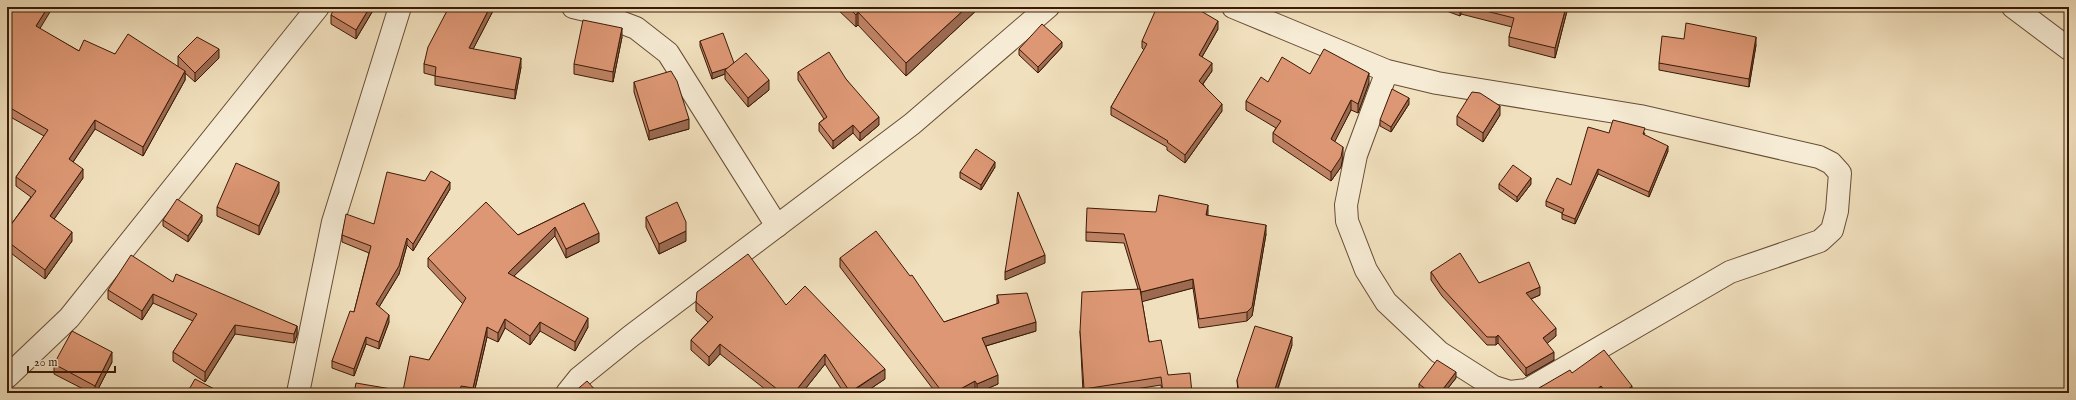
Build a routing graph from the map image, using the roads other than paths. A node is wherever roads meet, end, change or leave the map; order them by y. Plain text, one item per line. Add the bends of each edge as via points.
1 (318, 7) edge
2 (400, 7) edge
3 (573, 7) edge
4 (1048, 7) edge
5 (1233, 7) edge
6 (2013, 7) edge
7 (2069, 49) edge
8 (1387, 71) junction
9 (777, 226) junction
10 (7, 377) edge
11 (298, 393) edge
12 (567, 393) edge

1 - 10 street via 69,318
2 - 11 street via 333,222
3 - 9 street via 636,28 668,53
4 - 9 street via 912,124
5 - 8 street
6 - 7 street
8 - 8 street via 1437,83 1640,116 1818,157 1831,163 1840,173 1837,211 1832,230 1820,241 1730,272 1527,390 1510,392 1494,387 1439,352 1386,302 1366,270 1347,222 1346,205 1356,156
9 - 12 street via 631,336 579,378

